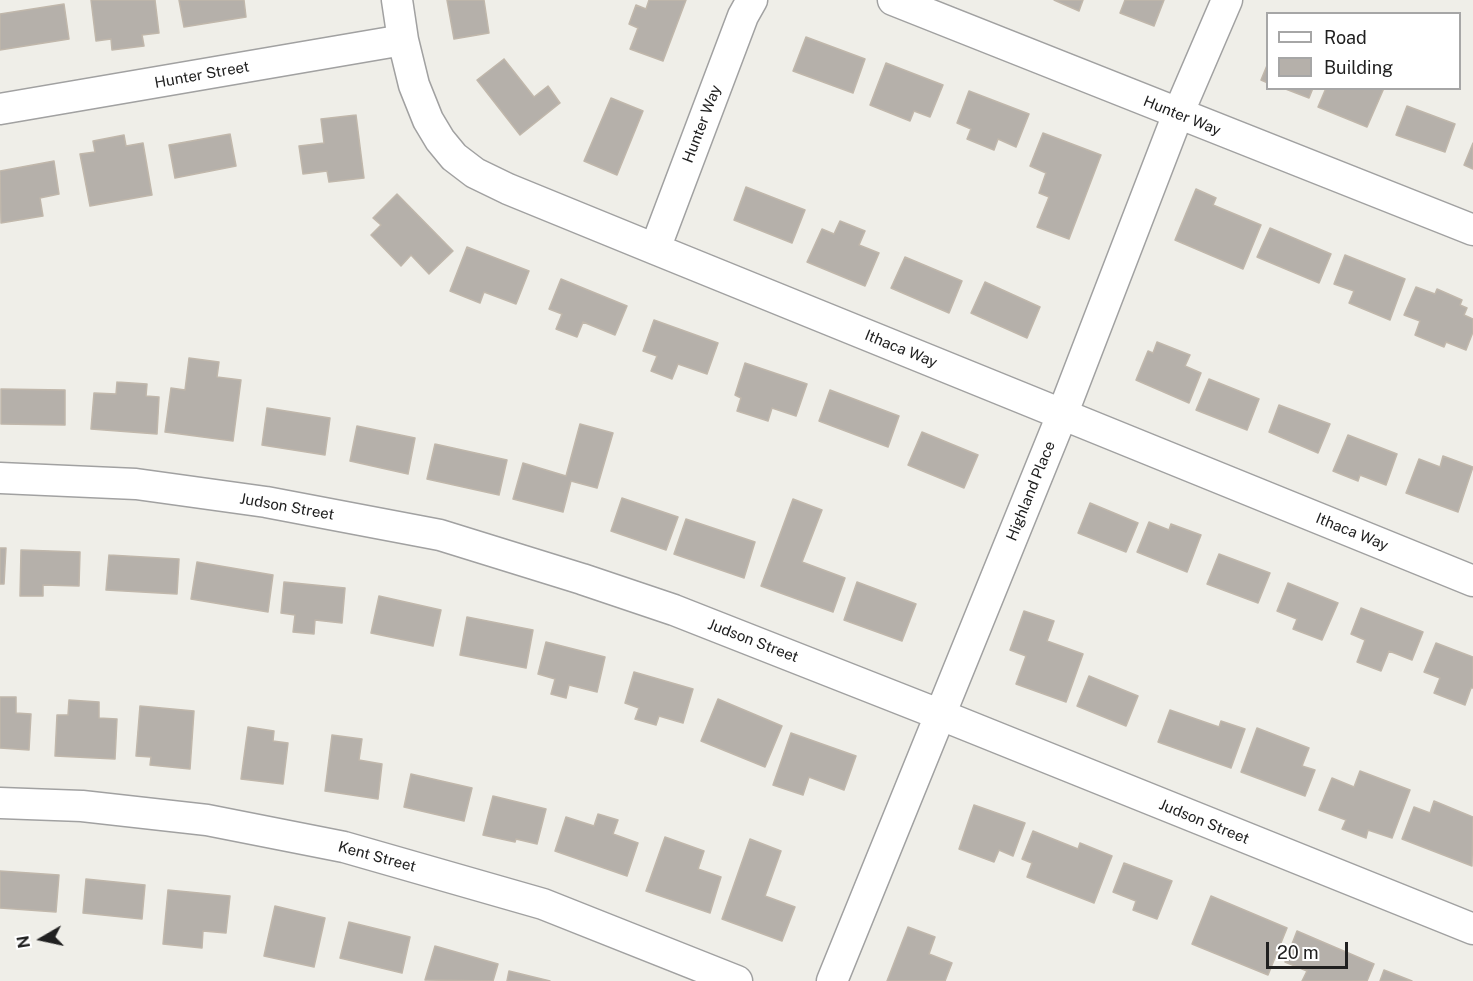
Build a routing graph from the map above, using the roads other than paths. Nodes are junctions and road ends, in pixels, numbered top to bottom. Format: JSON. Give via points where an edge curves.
{"nodes":[{"id":1,"x":397,"y":0,"type":"edge"},
{"id":2,"x":752,"y":0,"type":"edge"},
{"id":3,"x":892,"y":0,"type":"edge"},
{"id":4,"x":1227,"y":0,"type":"edge"},
{"id":5,"x":403,"y":40,"type":"junction"},
{"id":6,"x":0,"y":109,"type":"edge"},
{"id":7,"x":1178,"y":114,"type":"junction"},
{"id":8,"x":1473,"y":230,"type":"edge"},
{"id":9,"x":655,"y":249,"type":"junction"},
{"id":10,"x":1062,"y":415,"type":"junction"},
{"id":11,"x":0,"y":478,"type":"edge"},
{"id":12,"x":1473,"y":581,"type":"edge"},
{"id":13,"x":941,"y":715,"type":"junction"},
{"id":14,"x":0,"y":804,"type":"edge"},
{"id":15,"x":1473,"y":929,"type":"edge"},
{"id":16,"x":737,"y":981,"type":"edge"},
{"id":17,"x":832,"y":981,"type":"edge"}],
"edges":[{"from":1,"to":5,"type":"street","name":"Ithaca Way"},
{"from":2,"to":9,"type":"street","name":"Hunter Way","via":[[742,16]]},
{"from":3,"to":7,"type":"street","name":"Hunter Way"},
{"from":4,"to":7,"type":"street","name":"Highland Place"},
{"from":5,"to":6,"type":"street","name":"Hunter Street"},
{"from":5,"to":9,"type":"street","name":"Ithaca Way","via":[[428,120],[454,157],[475,173],[508,189]]},
{"from":7,"to":8,"type":"street","name":"Hunter Way"},
{"from":7,"to":10,"type":"street","name":"Highland Place"},
{"from":9,"to":10,"type":"street","name":"Ithaca Way"},
{"from":10,"to":12,"type":"street","name":"Ithaca Way"},
{"from":10,"to":13,"type":"street","name":"Highland Place"},
{"from":11,"to":13,"type":"street","name":"Judson Street","via":[[148,486],[266,502],[440,536],[674,610]]},
{"from":13,"to":15,"type":"street","name":"Judson Street"},
{"from":13,"to":17,"type":"street","name":"Highland Place"},
{"from":14,"to":16,"type":"street","name":"Kent Street","via":[[82,807],[207,820],[344,848],[543,904]]}]}
